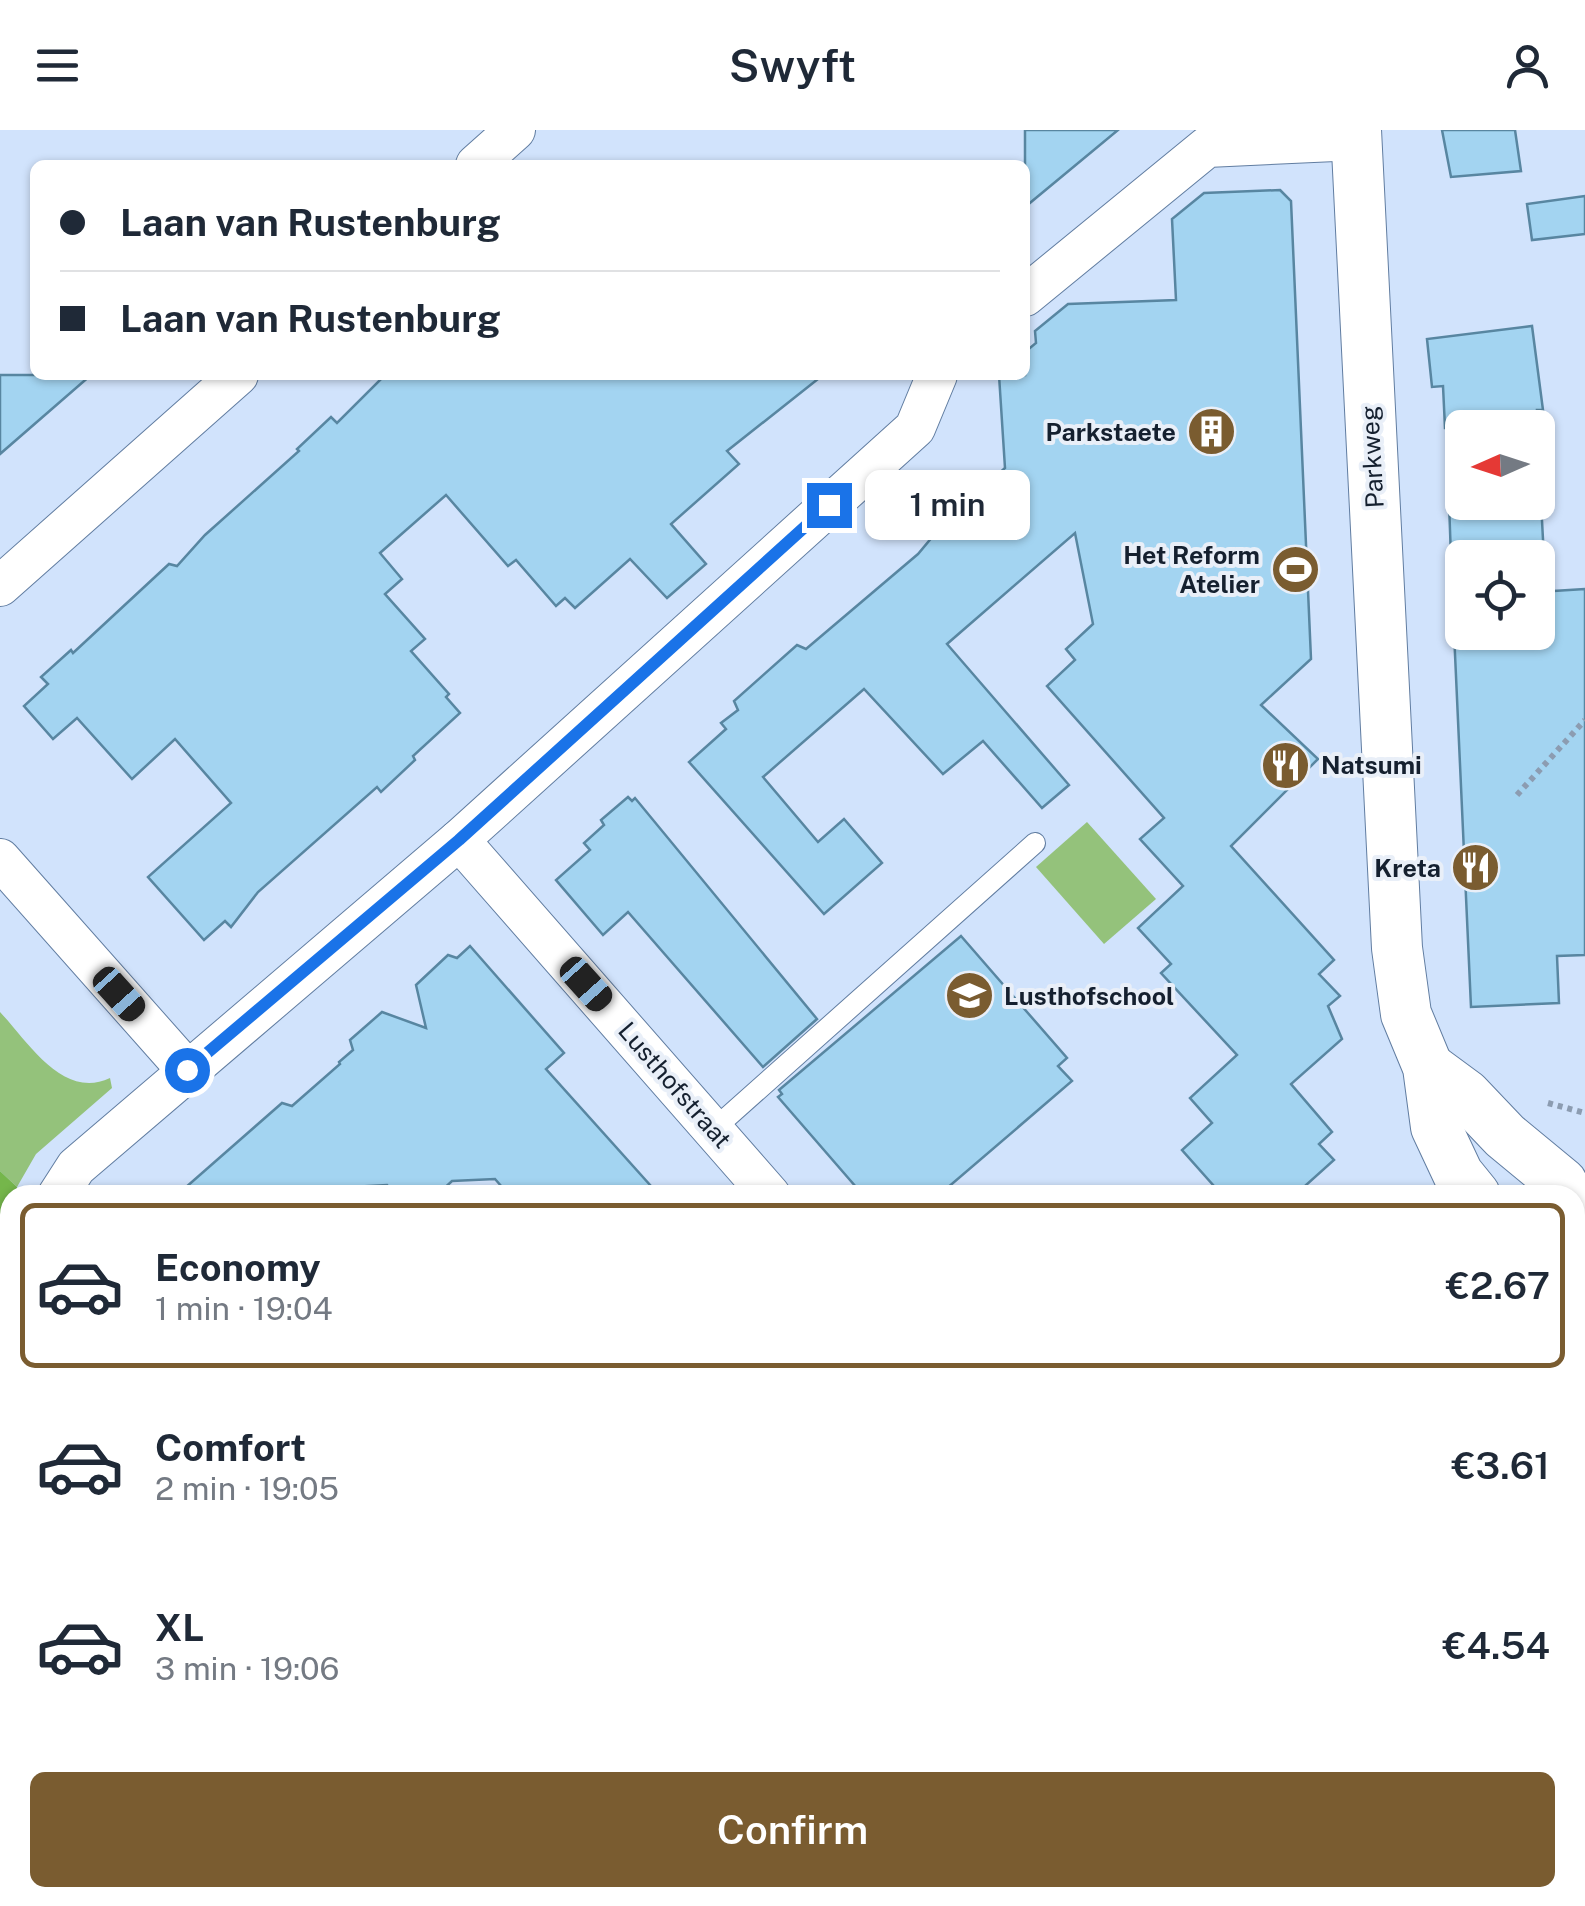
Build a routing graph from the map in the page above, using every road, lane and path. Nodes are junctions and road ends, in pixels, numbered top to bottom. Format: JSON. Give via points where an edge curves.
{"nodes":[{"id":1,"x":515,"y":130,"type":"edge"},
{"id":2,"x":1356,"y":135,"type":"edge"},
{"id":3,"x":482,"y":160,"type":"edge"},
{"id":4,"x":1030,"y":292,"type":"edge"},
{"id":5,"x":232,"y":380,"type":"edge"},
{"id":6,"x":935,"y":380,"type":"edge"},
{"id":7,"x":0,"y":586,"type":"edge"},
{"id":8,"x":1585,"y":720,"type":"edge"},
{"id":9,"x":1518,"y":795,"type":"dead end"},
{"id":10,"x":459,"y":840,"type":"junction"},
{"id":11,"x":1036,"y":843,"type":"dead end"},
{"id":12,"x":0,"y":859,"type":"edge"},
{"id":13,"x":1428,"y":1067,"type":"junction"},
{"id":14,"x":187,"y":1070,"type":"junction"},
{"id":15,"x":1534,"y":1097,"type":"dead end"},
{"id":16,"x":1585,"y":1113,"type":"edge"},
{"id":17,"x":714,"y":1128,"type":"junction"},
{"id":18,"x":62,"y":1185,"type":"edge"},
{"id":19,"x":762,"y":1185,"type":"edge"},
{"id":20,"x":1467,"y":1185,"type":"edge"},
{"id":21,"x":1563,"y":1185,"type":"edge"}],
"edges":[{"from":1,"to":3,"type":"street"},
{"from":2,"to":4,"type":"street","via":[[1208,147]]},
{"from":2,"to":13,"type":"street","name":"Parkweg","via":[[1397,948],[1406,1014]]},
{"from":5,"to":7,"type":"street"},
{"from":6,"to":10,"type":"street","via":[[915,428]]},
{"from":8,"to":9,"type":"path"},
{"from":10,"to":14,"type":"street"},
{"from":10,"to":17,"type":"street","name":"Lusthofstraat"},
{"from":11,"to":17,"type":"lane"},
{"from":12,"to":14,"type":"street"},
{"from":13,"to":20,"type":"street","name":"Parkweg","via":[[1436,1128]]},
{"from":13,"to":21,"type":"street"},
{"from":14,"to":18,"type":"street"},
{"from":15,"to":16,"type":"path"},
{"from":17,"to":19,"type":"street","name":"Lusthofstraat"}]}
